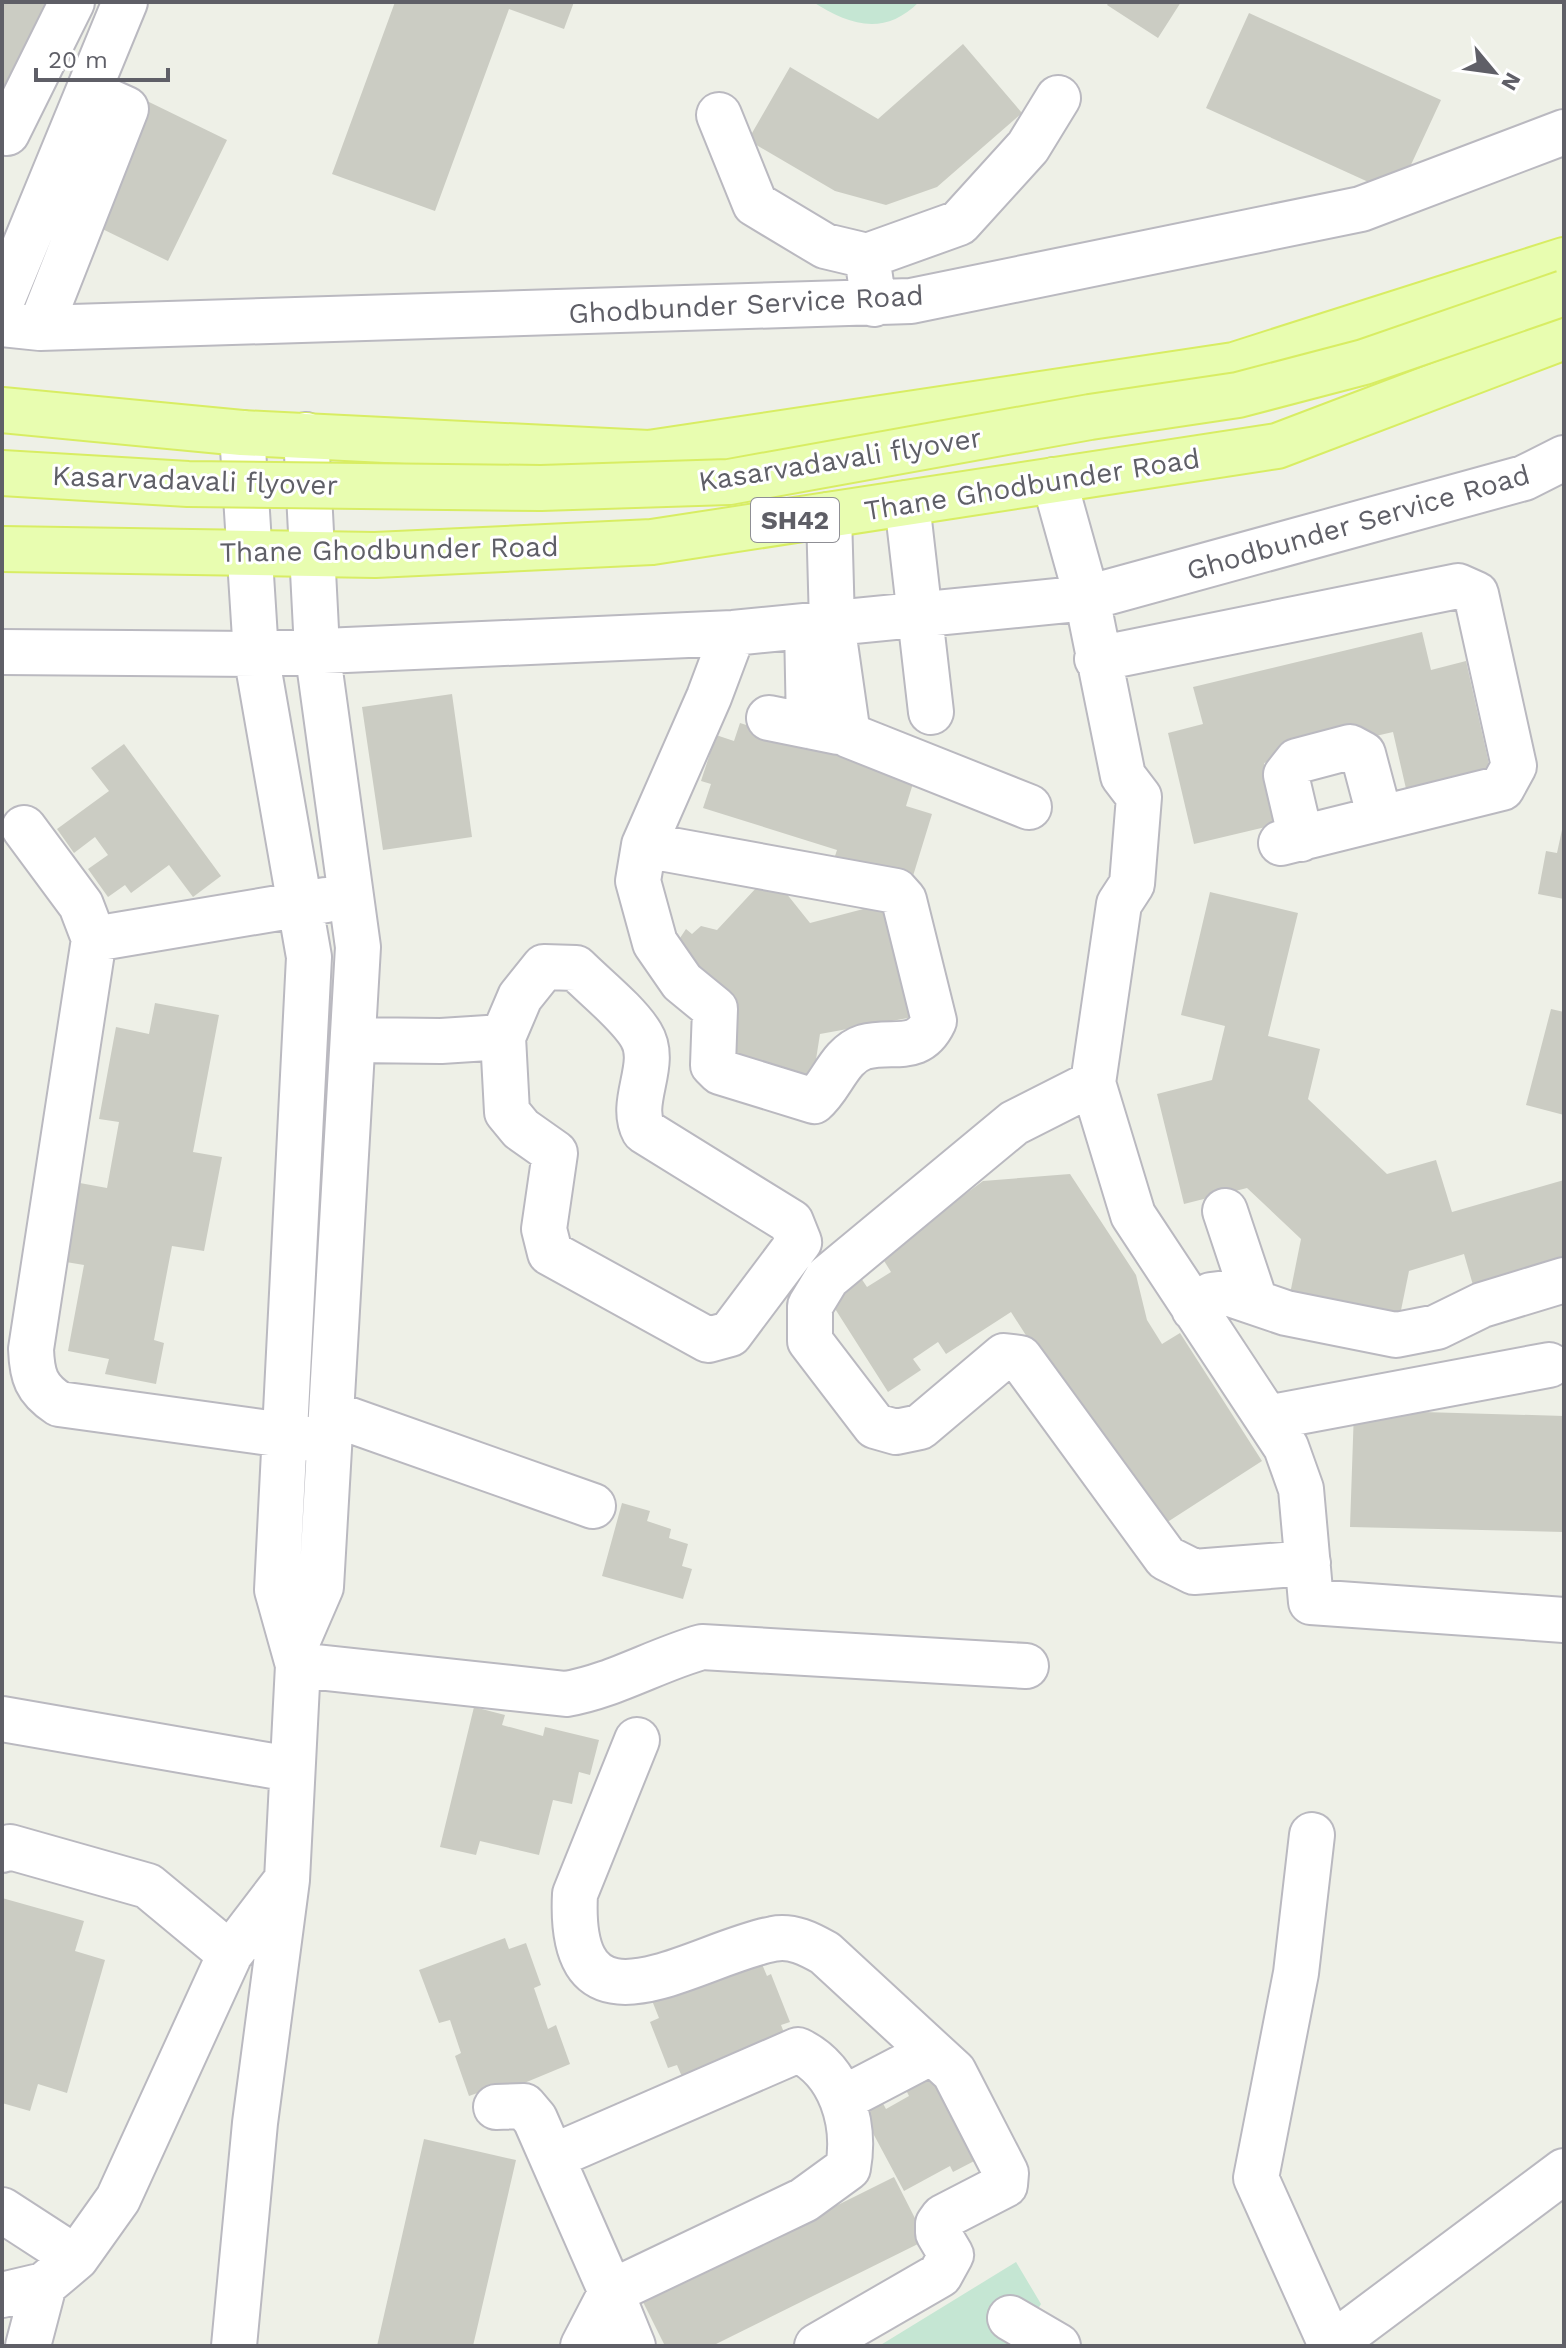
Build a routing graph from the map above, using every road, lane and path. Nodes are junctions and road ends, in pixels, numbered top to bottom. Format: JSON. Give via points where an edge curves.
{"nodes":[{"id":1,"x":72,"y":2,"type":"edge"},
{"id":2,"x":125,"y":2,"type":"edge"},
{"id":3,"x":88,"y":92,"type":"junction"},
{"id":4,"x":1058,"y":98,"type":"dead end"},
{"id":5,"x":719,"y":115,"type":"dead end"},
{"id":6,"x":5,"y":132,"type":"edge"},
{"id":7,"x":1564,"y":132,"type":"edge"},
{"id":8,"x":61,"y":158,"type":"junction"},
{"id":9,"x":867,"y":256,"type":"junction"},
{"id":10,"x":1564,"y":260,"type":"edge"},
{"id":11,"x":1564,"y":293,"type":"edge"},
{"id":12,"x":2,"y":301,"type":"edge"},
{"id":13,"x":874,"y":304,"type":"junction"},
{"id":14,"x":21,"y":326,"type":"edge"},
{"id":15,"x":1564,"y":337,"type":"edge"},
{"id":16,"x":2,"y":410,"type":"edge"},
{"id":17,"x":242,"y":433,"type":"junction"},
{"id":18,"x":306,"y":435,"type":"junction"},
{"id":19,"x":1564,"y":458,"type":"edge"},
{"id":20,"x":2,"y":473,"type":"edge"},
{"id":21,"x":1054,"y":480,"type":"junction"},
{"id":22,"x":907,"y":503,"type":"junction"},
{"id":23,"x":829,"y":515,"type":"junction"},
{"id":24,"x":2,"y":549,"type":"edge"},
{"id":25,"x":248,"y":553,"type":"junction"},
{"id":26,"x":311,"y":555,"type":"junction"},
{"id":27,"x":1087,"y":598,"type":"junction"},
{"id":28,"x":922,"y":614,"type":"junction"},
{"id":29,"x":820,"y":625,"type":"junction"},
{"id":30,"x":733,"y":633,"type":"junction"},
{"id":31,"x":317,"y":649,"type":"junction"},
{"id":32,"x":2,"y":652,"type":"edge"},
{"id":33,"x":256,"y":654,"type":"junction"},
{"id":34,"x":1097,"y":659,"type":"junction"},
{"id":35,"x":931,"y":712,"type":"dead end"},
{"id":36,"x":1029,"y":807,"type":"dead end"},
{"id":37,"x":1380,"y":818,"type":"junction"},
{"id":38,"x":24,"y":828,"type":"dead end"},
{"id":39,"x":644,"y":845,"type":"junction"},
{"id":40,"x":352,"y":895,"type":"junction"},
{"id":41,"x":299,"y":905,"type":"junction"},
{"id":42,"x":94,"y":939,"type":"junction"},
{"id":43,"x":503,"y":1037,"type":"junction"},
{"id":44,"x":353,"y":1040,"type":"junction"},
{"id":45,"x":1093,"y":1083,"type":"junction"},
{"id":46,"x":1225,"y":1211,"type":"dead end"},
{"id":47,"x":1564,"y":1280,"type":"edge"},
{"id":48,"x":1255,"y":1301,"type":"junction"},
{"id":49,"x":1194,"y":1309,"type":"junction"},
{"id":50,"x":1549,"y":1365,"type":"dead end"},
{"id":51,"x":1267,"y":1418,"type":"junction"},
{"id":52,"x":332,"y":1427,"type":"junction"},
{"id":53,"x":287,"y":1437,"type":"junction"},
{"id":54,"x":593,"y":1506,"type":"dead end"},
{"id":55,"x":1308,"y":1563,"type":"junction"},
{"id":56,"x":1564,"y":1620,"type":"edge"},
{"id":57,"x":296,"y":1656,"type":"junction"},
{"id":58,"x":1026,"y":1666,"type":"dead end"},
{"id":59,"x":2,"y":1719,"type":"edge"},
{"id":60,"x":637,"y":1740,"type":"dead end"},
{"id":61,"x":290,"y":1769,"type":"junction"},
{"id":62,"x":1312,"y":1835,"type":"dead end"},
{"id":63,"x":2,"y":1850,"type":"edge"},
{"id":64,"x":287,"y":1880,"type":"junction"},
{"id":65,"x":230,"y":1954,"type":"junction"},
{"id":66,"x":932,"y":2052,"type":"junction"},
{"id":67,"x":842,"y":2099,"type":"junction"},
{"id":68,"x":496,"y":2107,"type":"dead end"},
{"id":69,"x":552,"y":2157,"type":"junction"},
{"id":70,"x":1564,"y":2171,"type":"edge"},
{"id":71,"x":2,"y":2210,"type":"edge"},
{"id":72,"x":60,"y":2272,"type":"junction"},
{"id":73,"x":611,"y":2292,"type":"junction"},
{"id":74,"x":2,"y":2295,"type":"edge"},
{"id":75,"x":1010,"y":2318,"type":"dead end"},
{"id":76,"x":28,"y":2333,"type":"edge"},
{"id":77,"x":234,"y":2346,"type":"edge"},
{"id":78,"x":583,"y":2346,"type":"edge"},
{"id":79,"x":633,"y":2346,"type":"edge"},
{"id":80,"x":817,"y":2346,"type":"edge"},
{"id":81,"x":1056,"y":2346,"type":"edge"},
{"id":82,"x":1331,"y":2346,"type":"edge"}],
"edges":[{"from":1,"to":6,"type":"street"},
{"from":2,"to":3,"type":"street"},
{"from":3,"to":8,"type":"street"},
{"from":3,"to":14,"type":"street","via":[[122,105],[125,117]]},
{"from":4,"to":9,"type":"street","via":[[1028,147],[959,223]]},
{"from":5,"to":9,"type":"street","via":[[755,204],[825,246]]},
{"from":6,"to":8,"type":"street"},
{"from":7,"to":13,"type":"street","name":"Ghodbunder Service Road","via":[[1361,209],[911,301]]},
{"from":8,"to":12,"type":"street"},
{"from":9,"to":13,"type":"street"},
{"from":10,"to":18,"type":"main road","via":[[1234,365],[649,453]]},
{"from":11,"to":20,"type":"main road","name":"Kasarvadavali flyover","bridge":true,"via":[[1364,362],[1238,395],[729,482],[541,488],[234,485]]},
{"from":13,"to":14,"type":"street","name":"Ghodbunder Service Road"},
{"from":15,"to":21,"type":"main road","name":"Thane Ghodbunder Road","number":"SH42","via":[[1277,446]]},
{"from":16,"to":17,"type":"main road"},
{"from":17,"to":18,"type":"main road"},
{"from":17,"to":25,"type":"street"},
{"from":18,"to":26,"type":"street"},
{"from":19,"to":27,"type":"street","name":"Ghodbunder Service Road","via":[[1524,478]]},
{"from":21,"to":22,"type":"main road","name":"Thane Ghodbunder Road","number":"SH42"},
{"from":21,"to":27,"type":"street"},
{"from":22,"to":23,"type":"main road","name":"Thane Ghodbunder Road","number":"SH42"},
{"from":22,"to":28,"type":"street"},
{"from":23,"to":26,"type":"main road","name":"Thane Ghodbunder Road","number":"SH42","via":[[652,542]]},
{"from":23,"to":29,"type":"street"},
{"from":24,"to":25,"type":"main road","name":"Thane Ghodbunder Road","number":"SH42"},
{"from":25,"to":26,"type":"main road","name":"Thane Ghodbunder Road","number":"SH42"},
{"from":25,"to":33,"type":"street"},
{"from":26,"to":31,"type":"street"},
{"from":27,"to":28,"type":"street","name":"Ghodbunder Service Road"},
{"from":27,"to":34,"type":"street"},
{"from":28,"to":29,"type":"street","name":"Ghodbunder Service Road"},
{"from":28,"to":35,"type":"street"},
{"from":29,"to":30,"type":"street","name":"Ghodbunder Service Road"},
{"from":29,"to":36,"type":"street","via":[[808,726]]},
{"from":30,"to":31,"type":"street","name":"Ghodbunder Service Road"},
{"from":30,"to":39,"type":"street"},
{"from":31,"to":33,"type":"street","name":"Ghodbunder Service Road"},
{"from":31,"to":40,"type":"street"},
{"from":32,"to":33,"type":"street","name":"Ghodbunder Service Road"},
{"from":33,"to":41,"type":"street"},
{"from":34,"to":37,"type":"street","via":[[1458,586],[1469,589],[1479,598],[1514,766],[1509,779],[1502,788]]},
{"from":34,"to":45,"type":"street","via":[[1123,776],[1139,797],[1132,884],[1119,904]]},
{"from":37,"to":37,"type":"street","via":[[1291,841],[1286,775],[1297,761],[1350,747],[1363,754]]},
{"from":38,"to":42,"type":"street","via":[[81,905]]},
{"from":39,"to":39,"type":"street","via":[[638,881],[655,943],[682,982],[715,1009],[711,1058],[720,1072],[814,1101],[855,1052],[927,1036],[934,1021],[904,900],[896,891]]},
{"from":40,"to":41,"type":"street"},
{"from":40,"to":44,"type":"street","via":[[358,947]]},
{"from":41,"to":42,"type":"street"},
{"from":41,"to":53,"type":"street","via":[[309,957]]},
{"from":42,"to":53,"type":"street","via":[[31,1349],[32,1373],[42,1393],[59,1404]]},
{"from":43,"to":43,"type":"street","via":[[520,997],[544,967],[576,968],[642,1036],[647,1058],[637,1120],[644,1131],[791,1222],[799,1242],[730,1334],[708,1340],[550,1253],[544,1229],[555,1153],[507,1112]]},
{"from":43,"to":44,"type":"street"},
{"from":44,"to":52,"type":"street"},
{"from":45,"to":49,"type":"street","via":[[1133,1215]]},
{"from":45,"to":55,"type":"street","via":[[1014,1123],[827,1278],[810,1306],[810,1341],[875,1426],[896,1432],[920,1427],[1004,1356],[1020,1358],[1166,1558],[1194,1572]]},
{"from":46,"to":48,"type":"street"},
{"from":47,"to":48,"type":"street","via":[[1482,1305],[1437,1327],[1396,1335],[1286,1313]]},
{"from":48,"to":49,"type":"street","via":[[1227,1293],[1211,1295]]},
{"from":49,"to":51,"type":"street"},
{"from":50,"to":51,"type":"street"},
{"from":51,"to":55,"type":"street","via":[[1286,1447],[1301,1489]]},
{"from":52,"to":53,"type":"street"},
{"from":52,"to":54,"type":"street"},
{"from":52,"to":57,"type":"street","via":[[321,1587]]},
{"from":53,"to":57,"type":"street","via":[[277,1590]]},
{"from":55,"to":56,"type":"street","via":[[1311,1602]]},
{"from":57,"to":58,"type":"street","via":[[566,1694],[591,1690],[702,1647]]},
{"from":57,"to":61,"type":"street"},
{"from":59,"to":61,"type":"street"},
{"from":60,"to":66,"type":"street","via":[[575,1894],[582,1959],[598,1978],[624,1985],[775,1938],[802,1940],[825,1953]]},
{"from":61,"to":64,"type":"street"},
{"from":62,"to":82,"type":"street","via":[[1296,1973],[1256,2178]]},
{"from":63,"to":65,"type":"street","via":[[10,1847],[148,1886]]},
{"from":64,"to":65,"type":"street"},
{"from":64,"to":77,"type":"street","via":[[255,2123]]},
{"from":65,"to":72,"type":"street","via":[[118,2199]]},
{"from":66,"to":67,"type":"street"},
{"from":66,"to":80,"type":"street","via":[[969,2095],[1006,2173],[1005,2185],[943,2217],[938,2233],[951,2255],[940,2275]]},
{"from":67,"to":69,"type":"street","via":[[827,2069],[798,2050]]},
{"from":67,"to":73,"type":"street","via":[[852,2144],[848,2168],[829,2184]]},
{"from":68,"to":69,"type":"street","via":[[524,2106]]},
{"from":69,"to":73,"type":"street"},
{"from":70,"to":82,"type":"street"},
{"from":71,"to":72,"type":"street"},
{"from":72,"to":74,"type":"street"},
{"from":72,"to":76,"type":"street"},
{"from":73,"to":78,"type":"street"},
{"from":73,"to":79,"type":"street"},
{"from":75,"to":81,"type":"street"}]}
